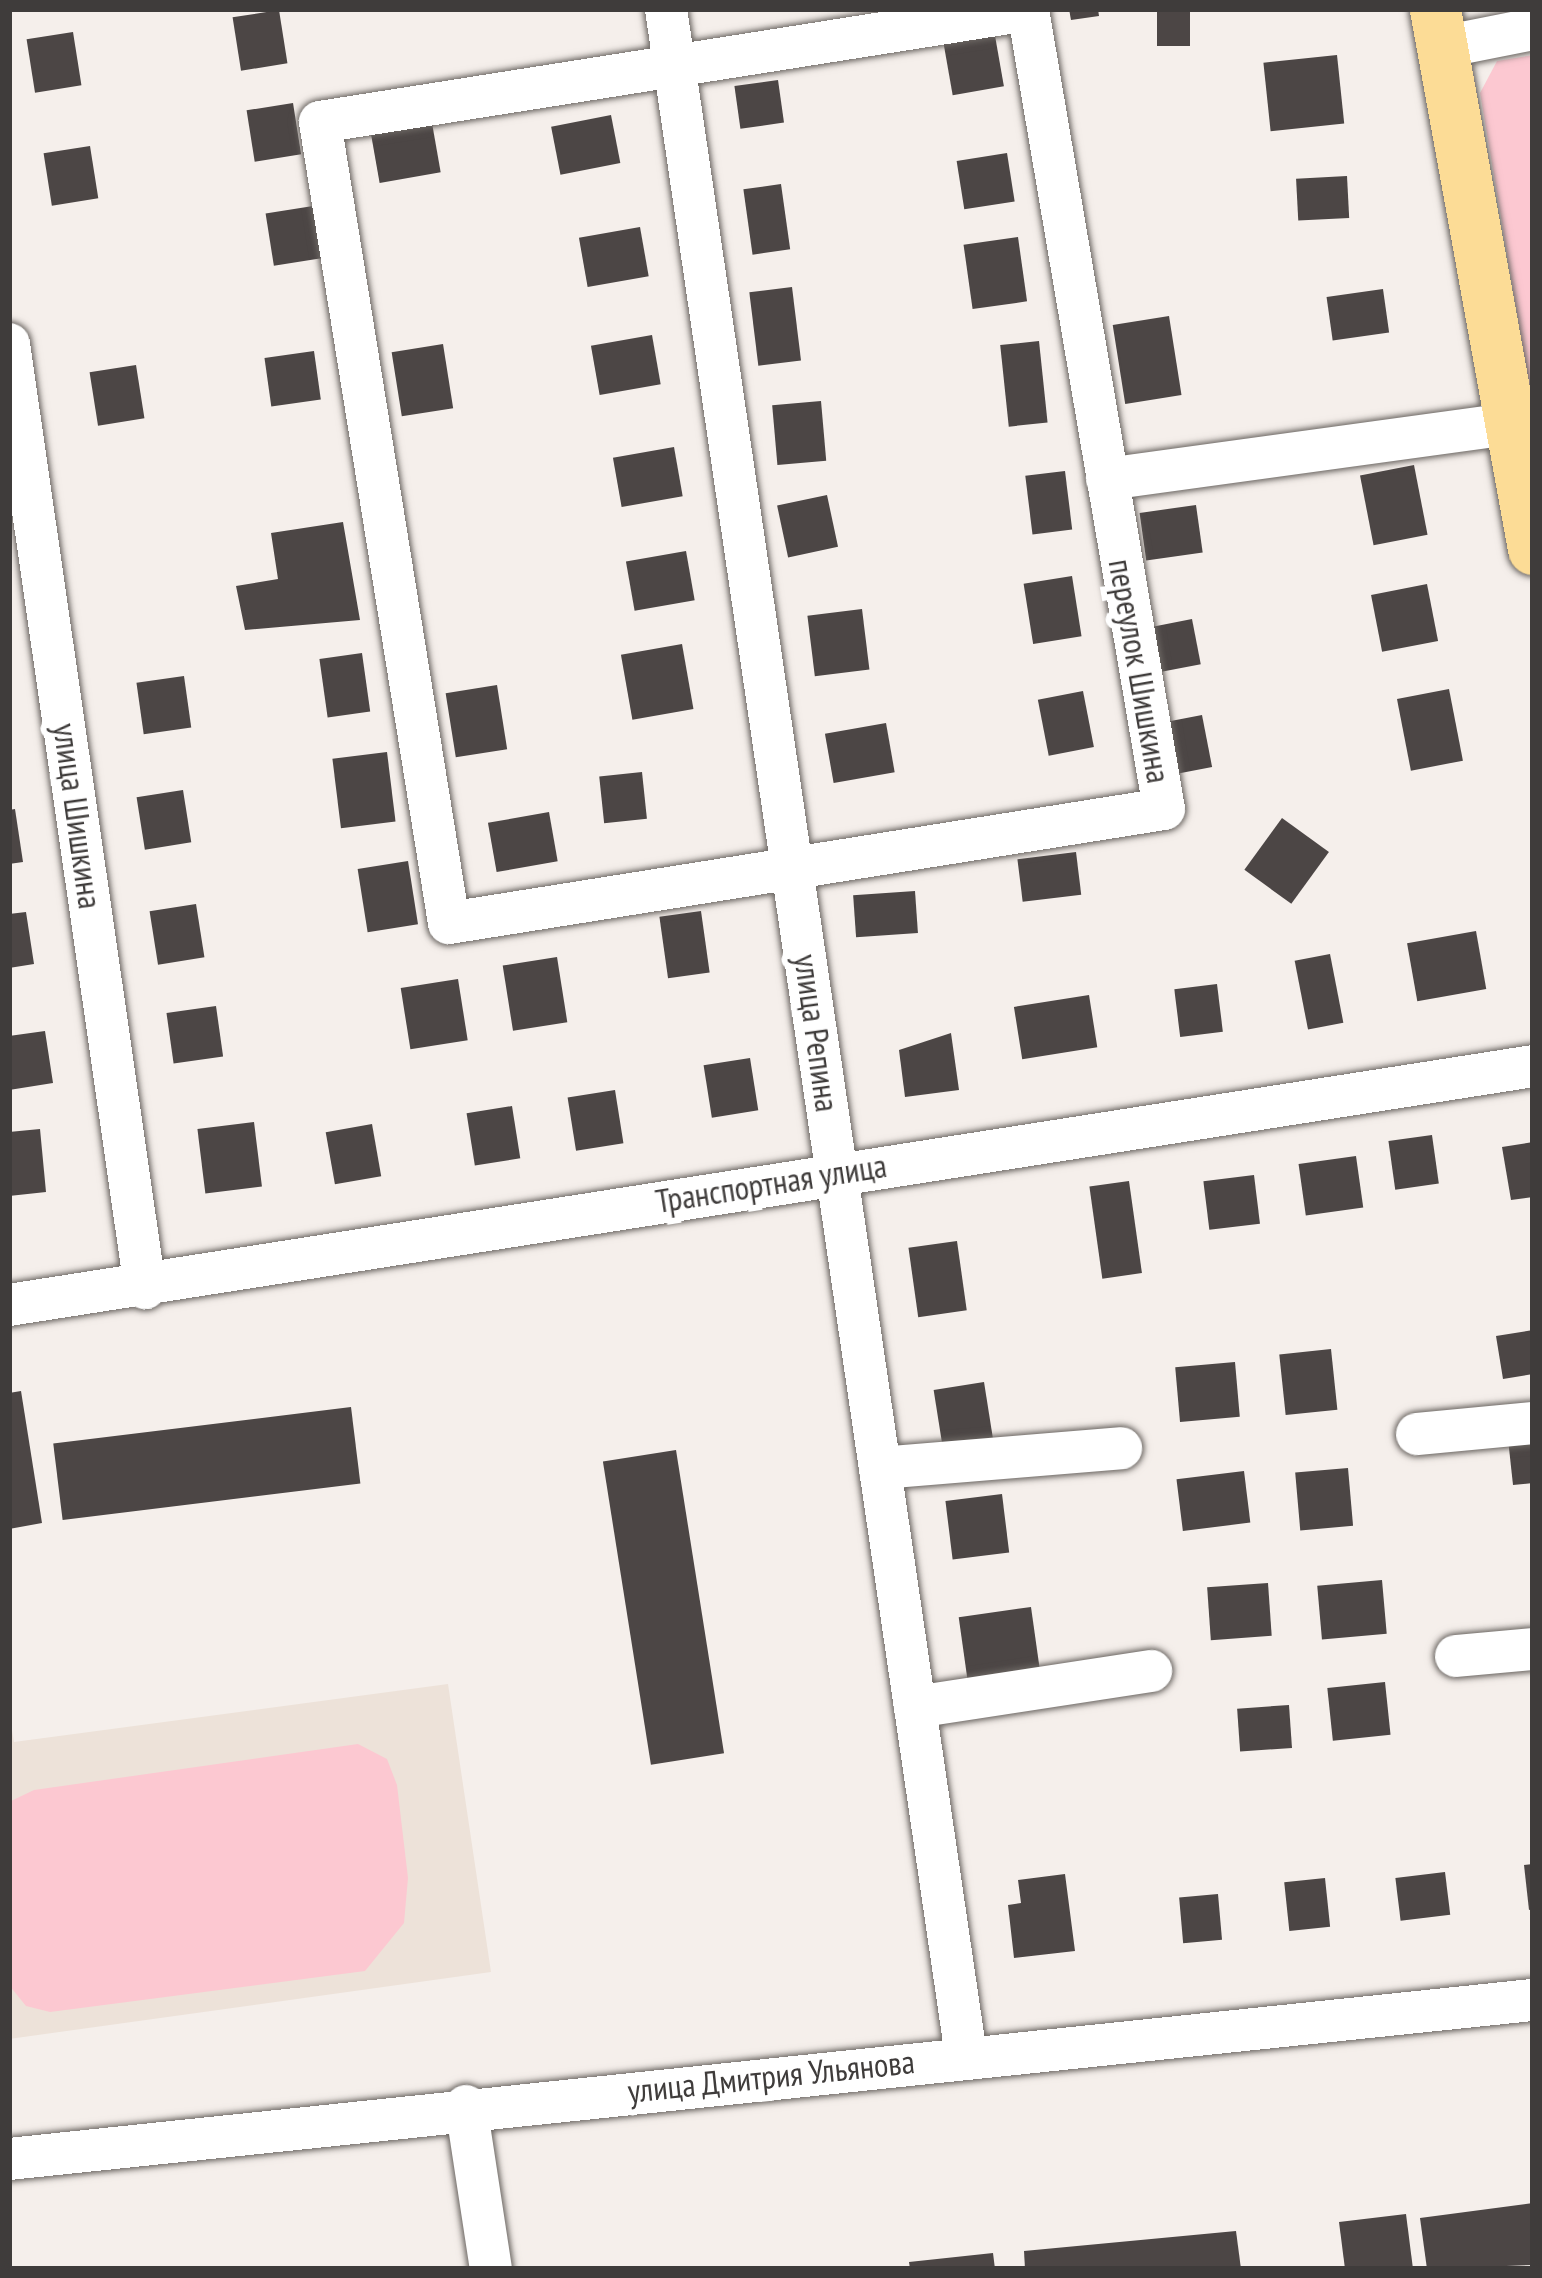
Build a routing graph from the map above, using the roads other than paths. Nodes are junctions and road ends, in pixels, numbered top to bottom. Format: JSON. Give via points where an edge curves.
{"nodes":[{"id":1,"x":666,"y":9,"type":"edge"},
{"id":2,"x":1438,"y":28,"type":"edge"},
{"id":3,"x":1533,"y":29,"type":"edge"},
{"id":4,"x":675,"y":66,"type":"junction"},
{"id":5,"x":9,"y":344,"type":"edge"},
{"id":6,"x":1510,"y":424,"type":"junction"},
{"id":7,"x":1107,"y":479,"type":"junction"},
{"id":8,"x":19,"y":483,"type":"edge"},
{"id":9,"x":1533,"y":549,"type":"edge"},
{"id":10,"x":793,"y":868,"type":"junction"},
{"id":11,"x":1533,"y":1066,"type":"edge"},
{"id":12,"x":837,"y":1172,"type":"junction"},
{"id":13,"x":146,"y":1288,"type":"junction"},
{"id":14,"x":9,"y":1304,"type":"edge"},
{"id":15,"x":1533,"y":1423,"type":"edge"},
{"id":16,"x":1417,"y":1434,"type":"dead end"},
{"id":17,"x":1121,"y":1448,"type":"dead end"},
{"id":18,"x":880,"y":1468,"type":"junction"},
{"id":19,"x":1533,"y":1649,"type":"edge"},
{"id":20,"x":1456,"y":1656,"type":"dead end"},
{"id":21,"x":1151,"y":1671,"type":"dead end"},
{"id":22,"x":915,"y":1707,"type":"junction"},
{"id":23,"x":1533,"y":2000,"type":"edge"},
{"id":24,"x":967,"y":2056,"type":"junction"},
{"id":25,"x":466,"y":2106,"type":"junction"},
{"id":26,"x":9,"y":2159,"type":"edge"},
{"id":27,"x":491,"y":2269,"type":"edge"}],
"edges":[{"from":1,"to":4,"type":"street","name":"улица Репина"},
{"from":2,"to":3,"type":"street"},
{"from":2,"to":6,"type":"main road"},
{"from":4,"to":7,"type":"street","name":"переулок Шишкина","via":[[1028,10]]},
{"from":4,"to":10,"type":"street","name":"улица Репина"},
{"from":4,"to":10,"type":"street","name":"переулок Шишкина","via":[[320,122],[449,923]]},
{"from":5,"to":8,"type":"street","name":"улица Шишкина"},
{"from":6,"to":7,"type":"street"},
{"from":6,"to":9,"type":"main road"},
{"from":7,"to":10,"type":"street","name":"переулок Шишкина","via":[[1163,808]]},
{"from":8,"to":13,"type":"street","name":"улица Шишкина"},
{"from":10,"to":12,"type":"street","name":"улица Репина"},
{"from":11,"to":12,"type":"street","name":"Транспортная улица"},
{"from":12,"to":13,"type":"street","name":"Транспортная улица"},
{"from":12,"to":18,"type":"street","name":"улица Репина"},
{"from":13,"to":14,"type":"street","name":"Транспортная улица"},
{"from":15,"to":16,"type":"street"},
{"from":17,"to":18,"type":"street"},
{"from":18,"to":22,"type":"street","name":"улица Репина"},
{"from":19,"to":20,"type":"street"},
{"from":21,"to":22,"type":"street"},
{"from":22,"to":24,"type":"street","name":"улица Репина"},
{"from":23,"to":24,"type":"street","name":"улица Дмитрия Ульянова"},
{"from":24,"to":25,"type":"street","name":"улица Дмитрия Ульянова"},
{"from":25,"to":26,"type":"street","name":"улица Дмитрия Ульянова"},
{"from":25,"to":27,"type":"street"}]}
